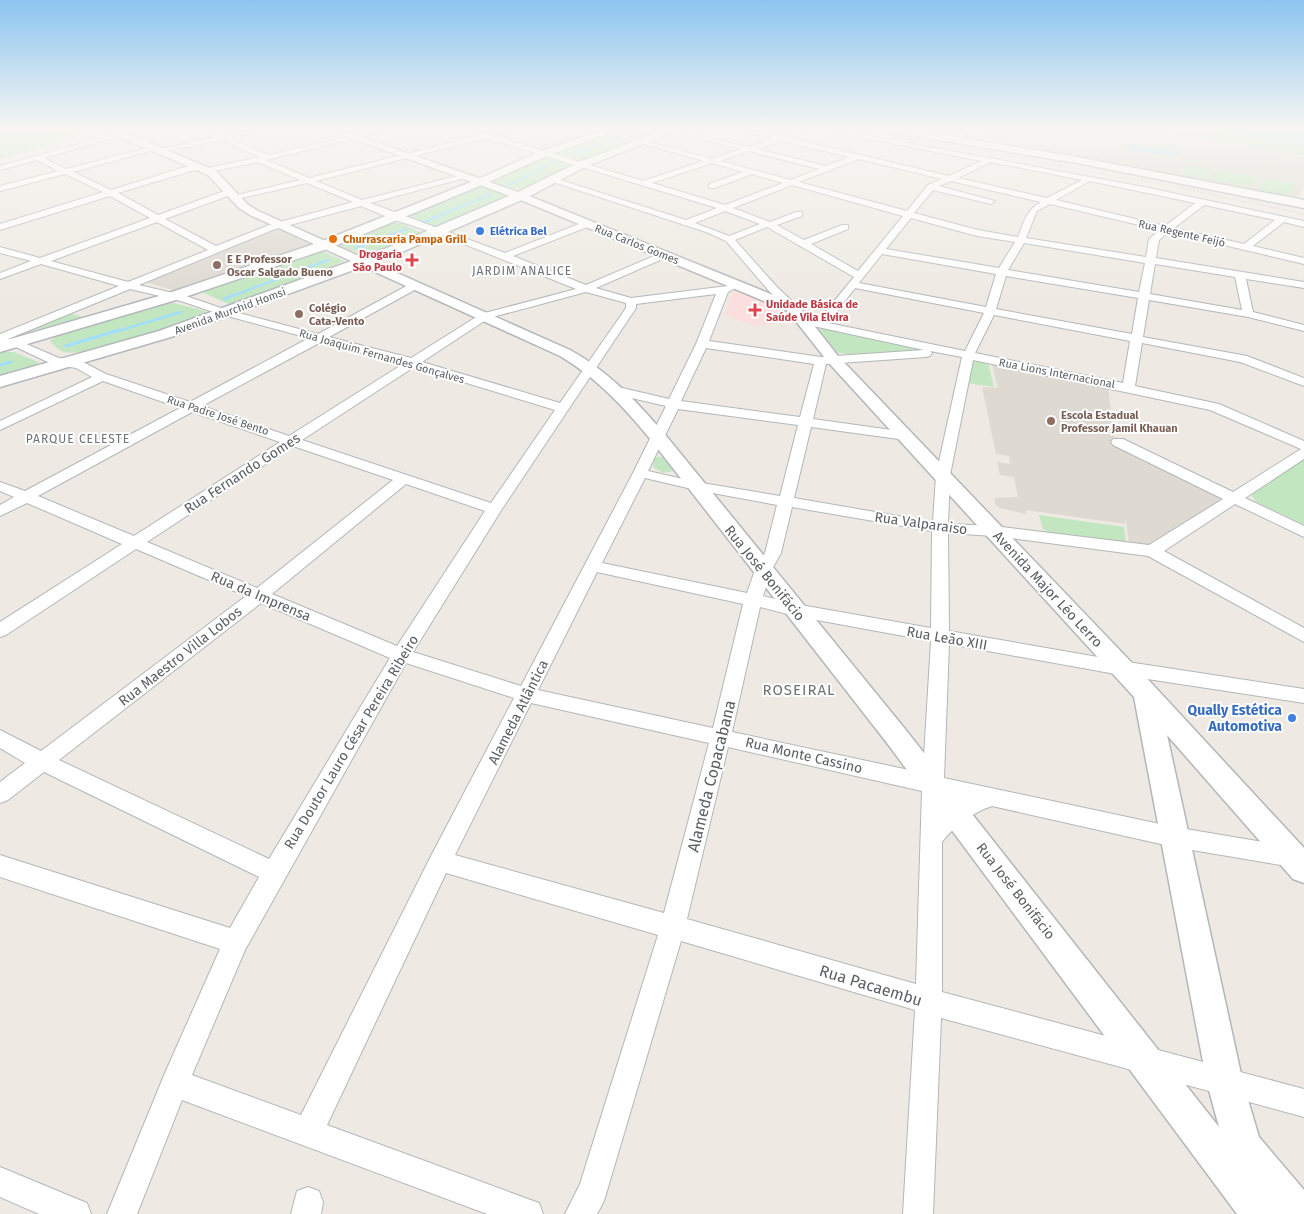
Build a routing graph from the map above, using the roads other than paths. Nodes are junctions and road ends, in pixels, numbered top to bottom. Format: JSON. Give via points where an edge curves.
{"nodes":[{"id":1,"x":12,"y":186,"type":"edge"},
{"id":2,"x":96,"y":186,"type":"edge"},
{"id":3,"x":143,"y":186,"type":"edge"},
{"id":4,"x":224,"y":186,"type":"edge"},
{"id":5,"x":281,"y":186,"type":"edge"},
{"id":6,"x":323,"y":186,"type":"edge"},
{"id":7,"x":429,"y":186,"type":"edge"},
{"id":8,"x":471,"y":186,"type":"edge"},
{"id":9,"x":490,"y":186,"type":"edge"},
{"id":10,"x":541,"y":186,"type":"edge"},
{"id":11,"x":571,"y":186,"type":"edge"},
{"id":12,"x":637,"y":186,"type":"edge"},
{"id":13,"x":653,"y":186,"type":"edge"},
{"id":14,"x":784,"y":186,"type":"edge"},
{"id":15,"x":808,"y":186,"type":"edge"},
{"id":16,"x":981,"y":186,"type":"edge"},
{"id":17,"x":1077,"y":186,"type":"edge"},
{"id":18,"x":1123,"y":186,"type":"edge"},
{"id":19,"x":1212,"y":186,"type":"edge"},
{"id":20,"x":932,"y":187,"type":"joint"},
{"id":21,"x":0,"y":189,"type":"edge"},
{"id":22,"x":113,"y":194,"type":"junction"},
{"id":23,"x":233,"y":195,"type":"junction"},
{"id":24,"x":520,"y":196,"type":"junction"},
{"id":25,"x":605,"y":196,"type":"junction"},
{"id":26,"x":990,"y":201,"type":"dead end"},
{"id":27,"x":1203,"y":201,"type":"junction"},
{"id":28,"x":1048,"y":202,"type":"junction"},
{"id":29,"x":1303,"y":203,"type":"edge"},
{"id":30,"x":365,"y":204,"type":"junction"},
{"id":31,"x":725,"y":208,"type":"junction"},
{"id":32,"x":910,"y":213,"type":"junction"},
{"id":33,"x":799,"y":214,"type":"dead end"},
{"id":34,"x":394,"y":217,"type":"junction"},
{"id":35,"x":158,"y":219,"type":"junction"},
{"id":36,"x":1282,"y":219,"type":"junction"},
{"id":37,"x":686,"y":223,"type":"junction"},
{"id":38,"x":587,"y":224,"type":"junction"},
{"id":39,"x":1304,"y":224,"type":"edge"},
{"id":40,"x":280,"y":225,"type":"junction"},
{"id":41,"x":769,"y":225,"type":"junction"},
{"id":42,"x":0,"y":227,"type":"edge"},
{"id":43,"x":845,"y":227,"type":"dead end"},
{"id":44,"x":1166,"y":229,"type":"junction"},
{"id":45,"x":438,"y":232,"type":"junction"},
{"id":46,"x":729,"y":239,"type":"junction"},
{"id":47,"x":1021,"y":240,"type":"junction"},
{"id":48,"x":803,"y":244,"type":"junction"},
{"id":49,"x":325,"y":245,"type":"junction"},
{"id":50,"x":1245,"y":248,"type":"junction"},
{"id":51,"x":214,"y":249,"type":"junction"},
{"id":52,"x":0,"y":250,"type":"edge"},
{"id":53,"x":880,"y":251,"type":"junction"},
{"id":54,"x":664,"y":255,"type":"junction"},
{"id":55,"x":506,"y":256,"type":"junction"},
{"id":56,"x":1150,"y":260,"type":"junction"},
{"id":57,"x":41,"y":261,"type":"junction"},
{"id":58,"x":1304,"y":261,"type":"edge"},
{"id":59,"x":362,"y":262,"type":"junction"},
{"id":60,"x":1002,"y":272,"type":"junction"},
{"id":61,"x":1240,"y":275,"type":"junction"},
{"id":62,"x":0,"y":276,"type":"edge"},
{"id":63,"x":857,"y":280,"type":"junction"},
{"id":64,"x":129,"y":284,"type":"junction"},
{"id":65,"x":416,"y":285,"type":"junction"},
{"id":66,"x":1304,"y":285,"type":"edge"},
{"id":67,"x":731,"y":288,"type":"junction"},
{"id":68,"x":586,"y":289,"type":"junction"},
{"id":69,"x":773,"y":289,"type":"junction"},
{"id":70,"x":761,"y":295,"type":"junction"},
{"id":71,"x":1144,"y":296,"type":"junction"},
{"id":72,"x":171,"y":297,"type":"junction"},
{"id":73,"x":631,"y":300,"type":"junction"},
{"id":74,"x":990,"y":311,"type":"junction"},
{"id":75,"x":228,"y":312,"type":"junction"},
{"id":76,"x":1248,"y":314,"type":"junction"},
{"id":77,"x":485,"y":316,"type":"junction"},
{"id":78,"x":806,"y":318,"type":"junction"},
{"id":79,"x":1304,"y":328,"type":"edge"},
{"id":80,"x":318,"y":338,"type":"junction"},
{"id":81,"x":1136,"y":339,"type":"junction"},
{"id":82,"x":3,"y":342,"type":"edge"},
{"id":83,"x":702,"y":344,"type":"junction"},
{"id":84,"x":947,"y":351,"type":"junction"},
{"id":85,"x":968,"y":356,"type":"junction"},
{"id":86,"x":827,"y":360,"type":"junction"},
{"id":87,"x":66,"y":363,"type":"junction"},
{"id":88,"x":414,"y":363,"type":"junction"},
{"id":89,"x":592,"y":368,"type":"junction"},
{"id":90,"x":102,"y":377,"type":"junction"},
{"id":91,"x":0,"y":382,"type":"edge"},
{"id":92,"x":1304,"y":382,"type":"edge"},
{"id":93,"x":1128,"y":388,"type":"junction"},
{"id":94,"x":618,"y":391,"type":"junction"},
{"id":95,"x":673,"y":404,"type":"junction"},
{"id":96,"x":193,"y":407,"type":"junction"},
{"id":97,"x":562,"y":408,"type":"junction"},
{"id":98,"x":806,"y":423,"type":"junction"},
{"id":99,"x":0,"y":426,"type":"edge"},
{"id":100,"x":657,"y":436,"type":"junction"},
{"id":101,"x":906,"y":436,"type":"junction"},
{"id":102,"x":292,"y":440,"type":"junction"},
{"id":103,"x":1118,"y":442,"type":"dead end"},
{"id":104,"x":1304,"y":446,"type":"edge"},
{"id":105,"x":1304,"y":453,"type":"edge"},
{"id":106,"x":640,"y":473,"type":"junction"},
{"id":107,"x":943,"y":475,"type":"junction"},
{"id":108,"x":404,"y":478,"type":"junction"},
{"id":109,"x":0,"y":486,"type":"edge"},
{"id":110,"x":696,"y":486,"type":"junction"},
{"id":111,"x":26,"y":497,"type":"junction"},
{"id":112,"x":1233,"y":499,"type":"junction"},
{"id":113,"x":785,"y":500,"type":"junction"},
{"id":114,"x":494,"y":509,"type":"junction"},
{"id":115,"x":0,"y":511,"type":"edge"},
{"id":116,"x":940,"y":528,"type":"junction"},
{"id":117,"x":994,"y":532,"type":"junction"},
{"id":118,"x":1304,"y":532,"type":"edge"},
{"id":119,"x":136,"y":543,"type":"junction"},
{"id":120,"x":1152,"y":551,"type":"junction"},
{"id":121,"x":592,"y":566,"type":"junction"},
{"id":122,"x":763,"y":570,"type":"junction"},
{"id":123,"x":259,"y":595,"type":"junction"},
{"id":124,"x":753,"y":600,"type":"junction"},
{"id":125,"x":795,"y":610,"type":"junction"},
{"id":126,"x":0,"y":631,"type":"edge"},
{"id":127,"x":1304,"y":636,"type":"edge"},
{"id":128,"x":940,"y":637,"type":"junction"},
{"id":129,"x":401,"y":655,"type":"junction"},
{"id":130,"x":1121,"y":668,"type":"junction"},
{"id":131,"x":1146,"y":694,"type":"junction"},
{"id":132,"x":527,"y":695,"type":"junction"},
{"id":133,"x":1304,"y":696,"type":"edge"},
{"id":134,"x":721,"y":736,"type":"junction"},
{"id":135,"x":0,"y":738,"type":"edge"},
{"id":136,"x":42,"y":762,"type":"junction"},
{"id":137,"x":932,"y":784,"type":"junction"},
{"id":138,"x":0,"y":794,"type":"edge"},
{"id":139,"x":993,"y":796,"type":"junction"},
{"id":140,"x":955,"y":813,"type":"junction"},
{"id":141,"x":1174,"y":837,"type":"junction"},
{"id":142,"x":932,"y":840,"type":"junction"},
{"id":143,"x":440,"y":860,"type":"junction"},
{"id":144,"x":1301,"y":862,"type":"edge"},
{"id":145,"x":0,"y":866,"type":"edge"},
{"id":146,"x":274,"y":873,"type":"junction"},
{"id":147,"x":673,"y":925,"type":"junction"},
{"id":148,"x":236,"y":942,"type":"junction"},
{"id":149,"x":929,"y":1002,"type":"junction"},
{"id":150,"x":1148,"y":1063,"type":"junction"},
{"id":151,"x":175,"y":1083,"type":"junction"},
{"id":152,"x":1225,"y":1083,"type":"junction"},
{"id":153,"x":1304,"y":1103,"type":"edge"},
{"id":154,"x":308,"y":1132,"type":"junction"},
{"id":155,"x":0,"y":1182,"type":"edge"},
{"id":156,"x":590,"y":1206,"type":"edge"},
{"id":157,"x":1250,"y":1206,"type":"edge"},
{"id":158,"x":76,"y":1214,"type":"edge"},
{"id":159,"x":122,"y":1214,"type":"edge"},
{"id":160,"x":528,"y":1214,"type":"edge"},
{"id":161,"x":918,"y":1214,"type":"edge"},
{"id":162,"x":1298,"y":1214,"type":"edge"}],
"edges":[{"from":1,"to":21,"type":"street"},
{"from":2,"to":22,"type":"street"},
{"from":3,"to":22,"type":"street"},
{"from":4,"to":23,"type":"street","name":"Rua José Bonifácio"},
{"from":5,"to":23,"type":"street"},
{"from":6,"to":30,"type":"street"},
{"from":7,"to":30,"type":"street"},
{"from":8,"to":34,"type":"main road"},
{"from":9,"to":24,"type":"street","name":"Rua Carlos Gomes"},
{"from":10,"to":24,"type":"main road","name":"Avenida Murchid Homsi"},
{"from":11,"to":25,"type":"street"},
{"from":12,"to":25,"type":"street"},
{"from":13,"to":31,"type":"street"},
{"from":14,"to":31,"type":"street"},
{"from":15,"to":32,"type":"street"},
{"from":16,"to":28,"type":"street","name":"Rua Regente Feijó"},
{"from":17,"to":28,"type":"street"},
{"from":18,"to":27,"type":"street"},
{"from":19,"to":29,"type":"main road"},
{"from":20,"to":26,"type":"street"},
{"from":20,"to":32,"type":"street"},
{"from":22,"to":35,"type":"street"},
{"from":22,"to":42,"type":"street"},
{"from":23,"to":35,"type":"street"},
{"from":23,"to":40,"type":"street","name":"Rua José Bonifácio","via":[[247,209]]},
{"from":24,"to":38,"type":"street","name":"Rua Carlos Gomes"},
{"from":24,"to":45,"type":"main road","name":"Avenida Murchid Homsi"},
{"from":25,"to":37,"type":"street"},
{"from":27,"to":36,"type":"street"},
{"from":27,"to":44,"type":"street"},
{"from":28,"to":44,"type":"street","name":"Rua Regente Feijó"},
{"from":28,"to":47,"type":"street","via":[[1032,212]]},
{"from":30,"to":34,"type":"street"},
{"from":30,"to":40,"type":"street"},
{"from":31,"to":37,"type":"street"},
{"from":31,"to":41,"type":"street"},
{"from":32,"to":47,"type":"street","via":[[977,233]]},
{"from":32,"to":53,"type":"street"},
{"from":33,"to":41,"type":"street"},
{"from":34,"to":45,"type":"street"},
{"from":34,"to":49,"type":"main road"},
{"from":35,"to":51,"type":"street"},
{"from":35,"to":57,"type":"street"},
{"from":36,"to":39,"type":"street"},
{"from":36,"to":50,"type":"street"},
{"from":37,"to":46,"type":"street"},
{"from":38,"to":54,"type":"street","name":"Rua Carlos Gomes"},
{"from":38,"to":55,"type":"street"},
{"from":40,"to":49,"type":"street","name":"Rua José Bonifácio"},
{"from":40,"to":51,"type":"street"},
{"from":41,"to":46,"type":"street"},
{"from":41,"to":48,"type":"street"},
{"from":43,"to":48,"type":"street"},
{"from":44,"to":50,"type":"street","name":"Rua Regente Feijó"},
{"from":44,"to":56,"type":"street","via":[[1154,239]]},
{"from":45,"to":55,"type":"street"},
{"from":45,"to":59,"type":"main road","name":"Avenida Murchid Homsi"},
{"from":46,"to":69,"type":"street"},
{"from":47,"to":56,"type":"street"},
{"from":47,"to":60,"type":"street"},
{"from":48,"to":63,"type":"street"},
{"from":49,"to":59,"type":"street","name":"Rua José Bonifácio"},
{"from":49,"to":72,"type":"main road"},
{"from":50,"to":58,"type":"street","name":"Rua Regente Feijó"},
{"from":51,"to":64,"type":"street"},
{"from":52,"to":57,"type":"street","name":"Rua Joaquim Fernandes Gonçalves"},
{"from":53,"to":60,"type":"street"},
{"from":53,"to":63,"type":"street"},
{"from":54,"to":67,"type":"street","name":"Rua Carlos Gomes"},
{"from":54,"to":68,"type":"street","name":"Rua Fernando Gomes"},
{"from":55,"to":68,"type":"street"},
{"from":56,"to":61,"type":"street"},
{"from":56,"to":71,"type":"street"},
{"from":57,"to":62,"type":"street"},
{"from":57,"to":64,"type":"street","name":"Rua Joaquim Fernandes Gonçalves"},
{"from":59,"to":65,"type":"street","name":"Rua José Bonifácio"},
{"from":59,"to":75,"type":"main road","name":"Avenida Murchid Homsi"},
{"from":60,"to":71,"type":"street"},
{"from":60,"to":74,"type":"street"},
{"from":61,"to":66,"type":"street"},
{"from":61,"to":76,"type":"street"},
{"from":63,"to":74,"type":"street"},
{"from":63,"to":78,"type":"street"},
{"from":64,"to":72,"type":"street","name":"Rua Joaquim Fernandes Gonçalves"},
{"from":64,"to":82,"type":"street"},
{"from":65,"to":77,"type":"street","name":"Rua José Bonifácio"},
{"from":65,"to":80,"type":"street"},
{"from":67,"to":70,"type":"street","name":"Rua Carlos Gomes"},
{"from":67,"to":73,"type":"street"},
{"from":67,"to":83,"type":"street","name":"Alameda Atlântica"},
{"from":68,"to":73,"type":"street"},
{"from":68,"to":77,"type":"street","name":"Rua Fernando Gomes"},
{"from":69,"to":70,"type":"street"},
{"from":69,"to":78,"type":"street"},
{"from":70,"to":78,"type":"street","name":"Rua Carlos Gomes"},
{"from":71,"to":76,"type":"street"},
{"from":71,"to":81,"type":"street"},
{"from":72,"to":75,"type":"street","name":"Rua Joaquim Fernandes Gonçalves"},
{"from":72,"to":82,"type":"main road"},
{"from":73,"to":89,"type":"street","name":"Rua Doutor Lauro César Pereira Ribeiro","via":[[631,308]]},
{"from":74,"to":81,"type":"street"},
{"from":74,"to":85,"type":"street"},
{"from":75,"to":80,"type":"street","name":"Rua Joaquim Fernandes Gonçalves"},
{"from":75,"to":87,"type":"main road","name":"Avenida Murchid Homsi"},
{"from":76,"to":79,"type":"street"},
{"from":77,"to":88,"type":"street","name":"Rua Fernando Gomes"},
{"from":77,"to":89,"type":"street","name":"Rua José Bonifácio"},
{"from":78,"to":84,"type":"street","name":"Rua Lions Internacional"},
{"from":78,"to":86,"type":"street","name":"Avenida Major Léo Lerro"},
{"from":80,"to":88,"type":"street","name":"Rua Joaquim Fernandes Gonçalves"},
{"from":80,"to":96,"type":"street"},
{"from":81,"to":92,"type":"street","via":[[1243,359]]},
{"from":81,"to":93,"type":"street"},
{"from":82,"to":87,"type":"street","name":"Rua Padre José Bento","via":[[20,345]]},
{"from":83,"to":86,"type":"street"},
{"from":83,"to":95,"type":"street","name":"Alameda Atlântica"},
{"from":84,"to":85,"type":"street","name":"Rua Lions Internacional"},
{"from":84,"to":86,"type":"street"},
{"from":85,"to":93,"type":"street","name":"Rua Lions Internacional"},
{"from":85,"to":107,"type":"street"},
{"from":86,"to":98,"type":"street","name":"Alameda Copacabana","via":[[816,375]]},
{"from":86,"to":101,"type":"street","name":"Avenida Major Léo Lerro"},
{"from":87,"to":90,"type":"street","name":"Rua Padre José Bento","via":[[79,365]]},
{"from":87,"to":91,"type":"main road","name":"Avenida Murchid Homsi"},
{"from":88,"to":97,"type":"street","name":"Rua Joaquim Fernandes Gonçalves"},
{"from":88,"to":102,"type":"street","name":"Rua Fernando Gomes"},
{"from":89,"to":94,"type":"street","name":"Rua José Bonifácio"},
{"from":89,"to":97,"type":"street","name":"Rua Doutor Lauro César Pereira Ribeiro"},
{"from":90,"to":96,"type":"street","name":"Rua Padre José Bento"},
{"from":90,"to":99,"type":"street"},
{"from":93,"to":104,"type":"street","name":"Rua Lions Internacional","via":[[1214,407]]},
{"from":94,"to":95,"type":"street"},
{"from":94,"to":100,"type":"street","name":"Rua José Bonifácio"},
{"from":95,"to":98,"type":"street"},
{"from":95,"to":100,"type":"street","name":"Alameda Atlântica"},
{"from":96,"to":102,"type":"street","name":"Rua Padre José Bento"},
{"from":96,"to":111,"type":"street"},
{"from":97,"to":114,"type":"street","name":"Rua Doutor Lauro César Pereira Ribeiro"},
{"from":98,"to":101,"type":"street"},
{"from":98,"to":113,"type":"street","name":"Alameda Copacabana"},
{"from":100,"to":106,"type":"street","name":"Alameda Atlântica"},
{"from":100,"to":110,"type":"street","name":"Rua José Bonifácio"},
{"from":101,"to":107,"type":"street","name":"Avenida Major Léo Lerro"},
{"from":102,"to":108,"type":"street","name":"Rua Padre José Bento"},
{"from":102,"to":119,"type":"street","name":"Rua Fernando Gomes"},
{"from":103,"to":112,"type":"street"},
{"from":105,"to":112,"type":"street"},
{"from":106,"to":110,"type":"street","name":"Rua Valparaiso"},
{"from":106,"to":121,"type":"street","name":"Alameda Atlântica"},
{"from":107,"to":116,"type":"street"},
{"from":107,"to":117,"type":"street","name":"Avenida Major Léo Lerro"},
{"from":108,"to":114,"type":"street","name":"Rua Padre José Bento"},
{"from":108,"to":123,"type":"street","name":"Rua Maestro Villa Lobos"},
{"from":109,"to":111,"type":"street","name":"Rua da Imprensa"},
{"from":110,"to":113,"type":"street","name":"Rua Valparaiso"},
{"from":110,"to":122,"type":"street","name":"Rua José Bonifácio"},
{"from":111,"to":115,"type":"street"},
{"from":111,"to":119,"type":"street","name":"Rua da Imprensa"},
{"from":112,"to":118,"type":"street"},
{"from":112,"to":120,"type":"street"},
{"from":113,"to":116,"type":"street","name":"Rua Valparaiso"},
{"from":113,"to":122,"type":"street","name":"Alameda Copacabana","via":[[773,553]]},
{"from":114,"to":129,"type":"street","name":"Rua Doutor Lauro César Pereira Ribeiro"},
{"from":116,"to":117,"type":"street","name":"Rua Valparaiso"},
{"from":116,"to":128,"type":"street"},
{"from":117,"to":120,"type":"street","name":"Rua Valparaiso"},
{"from":117,"to":130,"type":"street","name":"Avenida Major Léo Lerro"},
{"from":119,"to":123,"type":"street","name":"Rua da Imprensa"},
{"from":119,"to":126,"type":"street","name":"Rua Fernando Gomes"},
{"from":120,"to":127,"type":"street","name":"Rua Valparaiso"},
{"from":121,"to":124,"type":"street","name":"Rua Leão XIII"},
{"from":121,"to":132,"type":"street","name":"Alameda Atlântica"},
{"from":122,"to":124,"type":"street","name":"Alameda Copacabana"},
{"from":122,"to":125,"type":"street","name":"Rua José Bonifácio"},
{"from":123,"to":129,"type":"street","name":"Rua da Imprensa"},
{"from":123,"to":136,"type":"street","name":"Rua Maestro Villa Lobos"},
{"from":124,"to":125,"type":"street","name":"Rua Leão XIII"},
{"from":124,"to":134,"type":"street","name":"Alameda Copacabana"},
{"from":125,"to":128,"type":"street","name":"Rua Leão XIII"},
{"from":125,"to":137,"type":"street","name":"Rua José Bonifácio"},
{"from":128,"to":130,"type":"street","name":"Rua Leão XIII"},
{"from":128,"to":137,"type":"street"},
{"from":129,"to":132,"type":"street","name":"Rua da Imprensa"},
{"from":129,"to":146,"type":"street","name":"Rua Doutor Lauro César Pereira Ribeiro"},
{"from":130,"to":131,"type":"street","name":"Avenida Major Léo Lerro"},
{"from":130,"to":133,"type":"street","name":"Rua Leão XIII"},
{"from":131,"to":141,"type":"street"},
{"from":131,"to":144,"type":"street","name":"Avenida Major Léo Lerro"},
{"from":132,"to":134,"type":"street","name":"Rua Monte Cassino"},
{"from":132,"to":143,"type":"street","name":"Alameda Atlântica"},
{"from":134,"to":137,"type":"street","name":"Rua Monte Cassino"},
{"from":134,"to":147,"type":"street","name":"Alameda Copacabana"},
{"from":135,"to":136,"type":"street"},
{"from":136,"to":138,"type":"street","name":"Rua Maestro Villa Lobos"},
{"from":136,"to":146,"type":"street"},
{"from":137,"to":139,"type":"street","name":"Rua Monte Cassino"},
{"from":137,"to":140,"type":"street","name":"Rua José Bonifácio"},
{"from":137,"to":142,"type":"street"},
{"from":139,"to":140,"type":"street"},
{"from":139,"to":141,"type":"street","name":"Rua Monte Cassino"},
{"from":140,"to":142,"type":"street"},
{"from":140,"to":150,"type":"street","name":"Rua José Bonifácio"},
{"from":141,"to":144,"type":"street","name":"Rua Monte Cassino"},
{"from":141,"to":152,"type":"street"},
{"from":142,"to":149,"type":"street"},
{"from":143,"to":147,"type":"street","name":"Rua Pacaembu"},
{"from":143,"to":154,"type":"street","name":"Alameda Atlântica"},
{"from":145,"to":148,"type":"street"},
{"from":146,"to":148,"type":"street","name":"Rua Doutor Lauro César Pereira Ribeiro"},
{"from":147,"to":149,"type":"street","name":"Rua Pacaembu"},
{"from":147,"to":156,"type":"street","name":"Alameda Copacabana"},
{"from":148,"to":151,"type":"street","name":"Rua Doutor Lauro César Pereira Ribeiro"},
{"from":149,"to":150,"type":"street","name":"Rua Pacaembu"},
{"from":149,"to":161,"type":"street"},
{"from":150,"to":152,"type":"street","name":"Rua Pacaembu"},
{"from":150,"to":157,"type":"street","name":"Rua José Bonifácio"},
{"from":151,"to":154,"type":"street"},
{"from":151,"to":159,"type":"street","name":"Rua Doutor Lauro César Pereira Ribeiro"},
{"from":152,"to":153,"type":"street","name":"Rua Pacaembu"},
{"from":152,"to":162,"type":"street","via":[[1243,1147]]},
{"from":154,"to":160,"type":"street"},
{"from":155,"to":158,"type":"street"}]}
